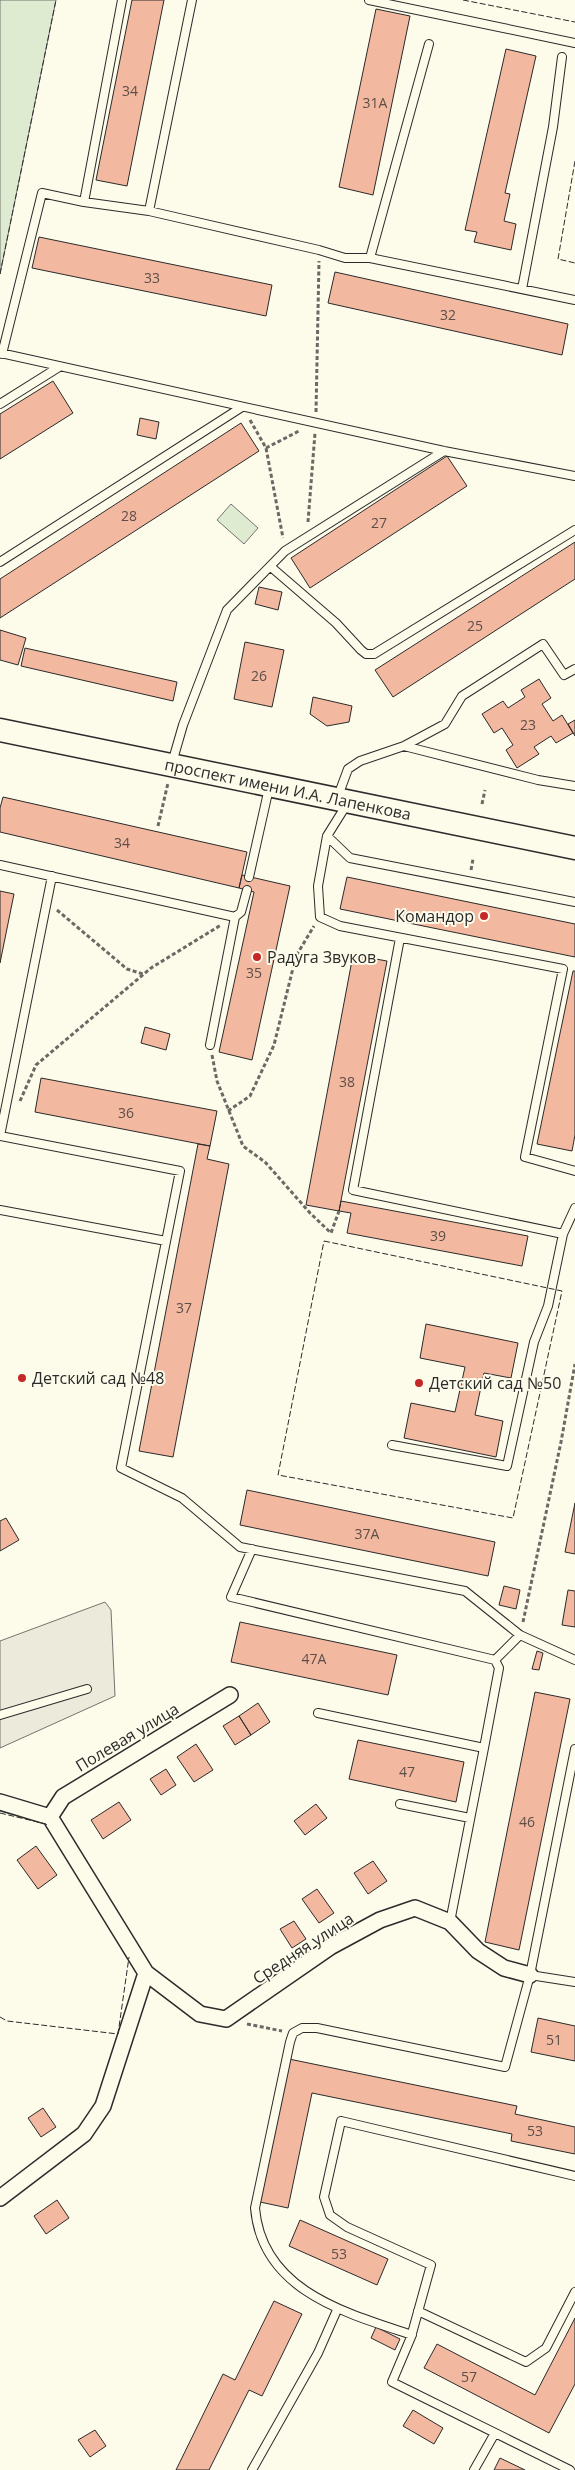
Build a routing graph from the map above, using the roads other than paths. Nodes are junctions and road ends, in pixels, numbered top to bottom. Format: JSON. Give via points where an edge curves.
{"nodes":[{"id":1,"x":122,"y":0,"type":"edge"},
{"id":2,"x":192,"y":0,"type":"edge"},
{"id":3,"x":369,"y":0,"type":"edge"},
{"id":4,"x":575,"y":43,"type":"edge"},
{"id":5,"x":429,"y":44,"type":"dead end"},
{"id":6,"x":562,"y":58,"type":"dead end"},
{"id":7,"x":84,"y":202,"type":"junction"},
{"id":8,"x":149,"y":211,"type":"junction"},
{"id":9,"x":370,"y":258,"type":"junction"},
{"id":10,"x":522,"y":289,"type":"junction"},
{"id":11,"x":575,"y":300,"type":"edge"},
{"id":12,"x":1,"y":354,"type":"edge"},
{"id":13,"x":59,"y":367,"type":"junction"},
{"id":14,"x":0,"y":404,"type":"edge"},
{"id":15,"x":242,"y":407,"type":"junction"},
{"id":16,"x":444,"y":451,"type":"junction"},
{"id":17,"x":575,"y":476,"type":"edge"},
{"id":18,"x":575,"y":530,"type":"edge"},
{"id":19,"x":0,"y":562,"type":"edge"},
{"id":20,"x":271,"y":567,"type":"junction"},
{"id":21,"x":575,"y":669,"type":"edge"},
{"id":22,"x":0,"y":730,"type":"edge"},
{"id":23,"x":404,"y":746,"type":"junction"},
{"id":24,"x":172,"y":766,"type":"junction"},
{"id":25,"x":269,"y":786,"type":"junction"},
{"id":26,"x":575,"y":786,"type":"edge"},
{"id":27,"x":342,"y":801,"type":"junction"},
{"id":28,"x":327,"y":836,"type":"junction"},
{"id":29,"x":575,"y":848,"type":"edge"},
{"id":30,"x":0,"y":865,"type":"edge"},
{"id":31,"x":52,"y":876,"type":"junction"},
{"id":32,"x":249,"y":877,"type":"dead end"},
{"id":33,"x":246,"y":890,"type":"dead end"},
{"id":34,"x":575,"y":902,"type":"edge"},
{"id":35,"x":235,"y":917,"type":"junction"},
{"id":36,"x":400,"y":938,"type":"junction"},
{"id":37,"x":210,"y":1045,"type":"road end"},
{"id":38,"x":0,"y":1137,"type":"edge"},
{"id":39,"x":575,"y":1171,"type":"edge"},
{"id":40,"x":575,"y":1208,"type":"edge"},
{"id":41,"x":0,"y":1210,"type":"edge"},
{"id":42,"x":563,"y":1234,"type":"junction"},
{"id":43,"x":166,"y":1241,"type":"junction"},
{"id":44,"x":392,"y":1445,"type":"dead end"},
{"id":45,"x":252,"y":1549,"type":"junction"},
{"id":46,"x":520,"y":1635,"type":"junction"},
{"id":47,"x":494,"y":1660,"type":"junction"},
{"id":48,"x":575,"y":1660,"type":"edge"},
{"id":49,"x":87,"y":1689,"type":"dead end"},
{"id":50,"x":230,"y":1695,"type":"dead end"},
{"id":51,"x":318,"y":1713,"type":"dead end"},
{"id":52,"x":0,"y":1715,"type":"edge"},
{"id":53,"x":484,"y":1748,"type":"junction"},
{"id":54,"x":575,"y":1749,"type":"edge"},
{"id":55,"x":0,"y":1802,"type":"edge"},
{"id":56,"x":400,"y":1804,"type":"dead end"},
{"id":57,"x":50,"y":1817,"type":"junction"},
{"id":58,"x":470,"y":1818,"type":"junction"},
{"id":59,"x":450,"y":1922,"type":"junction"},
{"id":60,"x":146,"y":1973,"type":"junction"},
{"id":61,"x":530,"y":1975,"type":"junction"},
{"id":62,"x":575,"y":1982,"type":"edge"},
{"id":63,"x":575,"y":2176,"type":"edge"},
{"id":64,"x":0,"y":2198,"type":"edge"},
{"id":65,"x":575,"y":2292,"type":"edge"},
{"id":66,"x":338,"y":2310,"type":"junction"},
{"id":67,"x":418,"y":2311,"type":"junction"},
{"id":68,"x":412,"y":2336,"type":"junction"},
{"id":69,"x":495,"y":2433,"type":"junction"},
{"id":70,"x":252,"y":2470,"type":"edge"},
{"id":71,"x":474,"y":2470,"type":"edge"},
{"id":72,"x":570,"y":2470,"type":"edge"}],
"edges":[{"from":1,"to":7,"type":"lane"},
{"from":2,"to":8,"type":"lane"},
{"from":3,"to":4,"type":"lane"},
{"from":5,"to":9,"type":"lane"},
{"from":6,"to":10,"type":"lane","via":[[553,126]]},
{"from":7,"to":8,"type":"lane"},
{"from":7,"to":12,"type":"lane","via":[[42,193]]},
{"from":8,"to":9,"type":"lane","via":[[345,258]]},
{"from":9,"to":10,"type":"lane"},
{"from":10,"to":11,"type":"lane"},
{"from":12,"to":13,"type":"lane"},
{"from":13,"to":14,"type":"lane"},
{"from":13,"to":15,"type":"lane"},
{"from":15,"to":16,"type":"lane"},
{"from":15,"to":19,"type":"lane"},
{"from":16,"to":17,"type":"lane"},
{"from":16,"to":20,"type":"lane","via":[[285,551]]},
{"from":18,"to":20,"type":"lane","via":[[374,654],[360,650],[336,623]]},
{"from":20,"to":24,"type":"lane","via":[[227,610],[183,725]]},
{"from":21,"to":23,"type":"lane","via":[[564,676],[543,644],[462,696],[445,724]]},
{"from":22,"to":24,"type":"main road","name":"проспект имени И.А. Лапенкова"},
{"from":23,"to":26,"type":"lane","via":[[538,780]]},
{"from":23,"to":27,"type":"lane","via":[[360,761],[348,769]]},
{"from":24,"to":25,"type":"main road","name":"проспект имени И.А. Лапенкова"},
{"from":25,"to":27,"type":"main road","name":"проспект имени И.А. Лапенкова"},
{"from":25,"to":32,"type":"lane"},
{"from":27,"to":28,"type":"lane"},
{"from":27,"to":29,"type":"main road","name":"проспект имени И.А. Лапенкова"},
{"from":28,"to":34,"type":"lane","via":[[350,858]]},
{"from":28,"to":36,"type":"lane","via":[[318,886],[320,917],[340,926]]},
{"from":30,"to":31,"type":"lane"},
{"from":31,"to":35,"type":"lane"},
{"from":31,"to":38,"type":"lane"},
{"from":33,"to":35,"type":"lane","via":[[241,912]]},
{"from":35,"to":37,"type":"lane"},
{"from":36,"to":39,"type":"lane","via":[[563,969],[525,1156]]},
{"from":36,"to":42,"type":"lane","via":[[352,1190]]},
{"from":38,"to":43,"type":"lane","via":[[180,1171]]},
{"from":40,"to":42,"type":"lane"},
{"from":41,"to":43,"type":"lane"},
{"from":42,"to":44,"type":"lane","via":[[548,1306],[534,1342],[507,1466]]},
{"from":43,"to":45,"type":"lane","via":[[121,1468],[182,1498],[240,1547]]},
{"from":45,"to":46,"type":"lane","via":[[465,1591]]},
{"from":45,"to":47,"type":"lane","via":[[231,1597]]},
{"from":46,"to":47,"type":"lane"},
{"from":46,"to":48,"type":"lane"},
{"from":47,"to":53,"type":"lane","via":[[498,1668]]},
{"from":49,"to":52,"type":"lane"},
{"from":50,"to":57,"type":"street","name":"Полевая улица","via":[[63,1797]]},
{"from":51,"to":53,"type":"lane"},
{"from":53,"to":58,"type":"lane"},
{"from":54,"to":61,"type":"lane"},
{"from":55,"to":57,"type":"street"},
{"from":56,"to":58,"type":"lane"},
{"from":57,"to":60,"type":"street"},
{"from":58,"to":59,"type":"lane"},
{"from":59,"to":60,"type":"street","name":"Средняя улица","via":[[415,1908],[380,1920],[330,1947],[226,2019],[200,2014]]},
{"from":59,"to":61,"type":"street","name":"Средняя улица","via":[[478,1951],[504,1968]]},
{"from":60,"to":64,"type":"street","via":[[102,2106],[89,2127]]},
{"from":61,"to":62,"type":"lane"},
{"from":61,"to":66,"type":"lane","via":[[505,2067],[317,2028],[302,2028],[293,2033],[255,2208],[256,2225],[262,2243],[282,2271],[302,2289]]},
{"from":63,"to":67,"type":"lane","via":[[341,2121],[324,2197],[330,2214],[347,2227],[431,2265]]},
{"from":65,"to":67,"type":"lane","via":[[546,2348],[526,2362]]},
{"from":66,"to":68,"type":"lane"},
{"from":66,"to":70,"type":"lane","via":[[318,2353]]},
{"from":67,"to":68,"type":"lane"},
{"from":68,"to":69,"type":"lane","via":[[392,2382]]},
{"from":69,"to":71,"type":"lane"},
{"from":69,"to":72,"type":"lane"}]}
